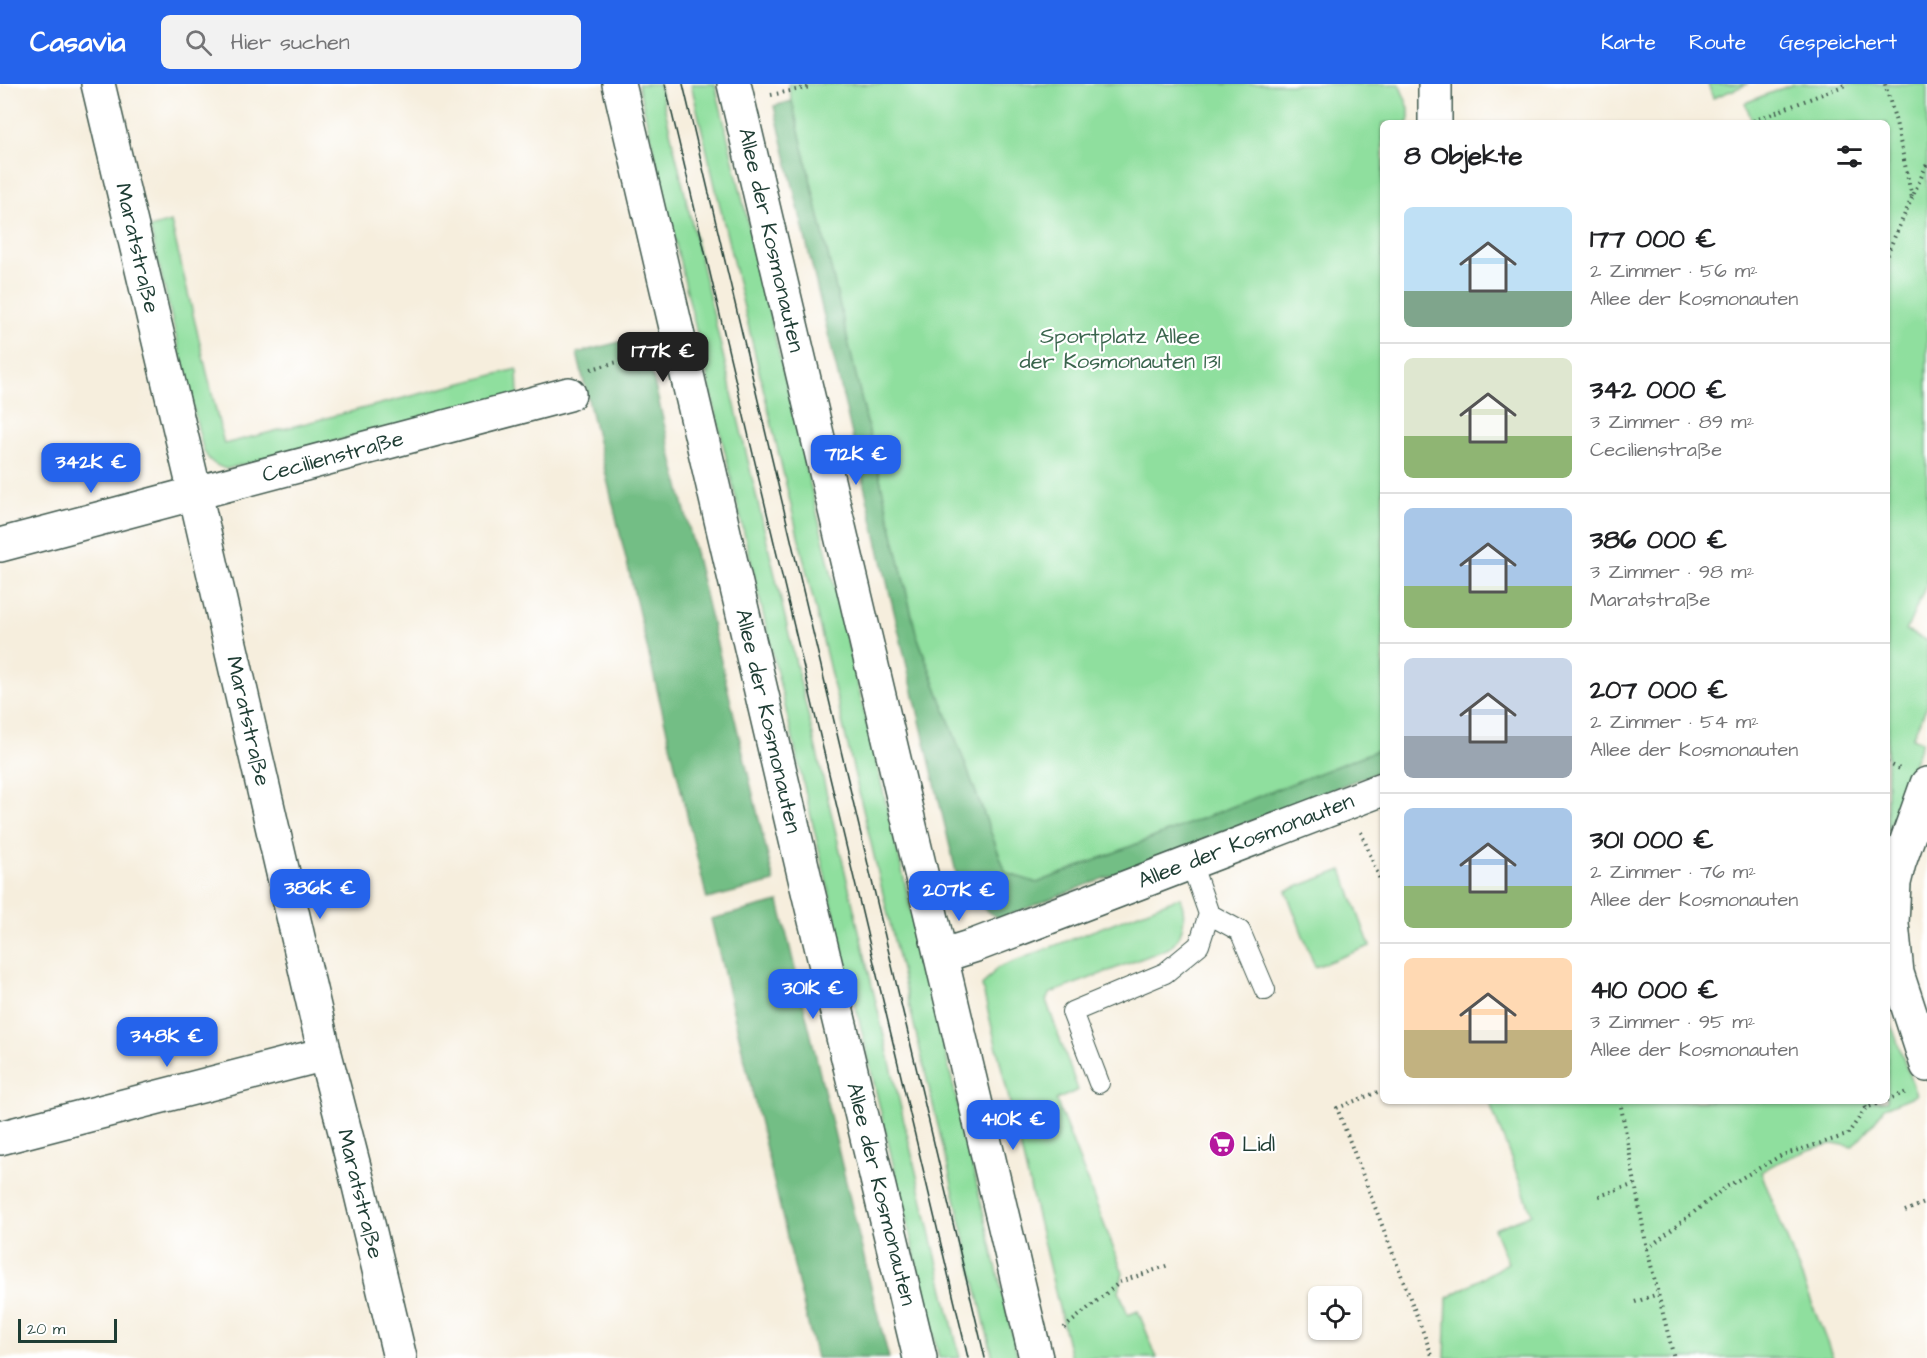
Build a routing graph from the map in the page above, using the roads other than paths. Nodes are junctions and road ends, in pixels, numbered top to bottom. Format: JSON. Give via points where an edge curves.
{"nodes":[{"id":1,"x":98,"y":84,"type":"edge"},
{"id":2,"x":619,"y":84,"type":"edge"},
{"id":3,"x":734,"y":84,"type":"edge"},
{"id":4,"x":1435,"y":84,"type":"edge"},
{"id":5,"x":1435,"y":120,"type":"edge"},
{"id":6,"x":569,"y":394,"type":"road end"},
{"id":7,"x":195,"y":493,"type":"junction"},
{"id":8,"x":0,"y":545,"type":"edge"},
{"id":9,"x":1927,"y":784,"type":"edge"},
{"id":10,"x":1380,"y":790,"type":"edge"},
{"id":11,"x":1191,"y":863,"type":"junction"},
{"id":12,"x":1209,"y":914,"type":"junction"},
{"id":13,"x":941,"y":956,"type":"junction"},
{"id":14,"x":1265,"y":990,"type":"dead end"},
{"id":15,"x":325,"y":1054,"type":"junction"},
{"id":16,"x":1927,"y":1065,"type":"edge"},
{"id":17,"x":1098,"y":1083,"type":"dead end"},
{"id":18,"x":0,"y":1138,"type":"edge"},
{"id":19,"x":400,"y":1358,"type":"edge"},
{"id":20,"x":920,"y":1358,"type":"edge"},
{"id":21,"x":1036,"y":1358,"type":"edge"}],
"edges":[{"from":1,"to":7,"type":"street","name":"Maratstraße"},
{"from":2,"to":20,"type":"street","name":"Allee der Kosmonauten"},
{"from":3,"to":13,"type":"street","name":"Allee der Kosmonauten"},
{"from":4,"to":5,"type":"street"},
{"from":6,"to":7,"type":"street","name":"Cecilienstraße"},
{"from":7,"to":8,"type":"street","name":"Cecilienstraße"},
{"from":7,"to":15,"type":"street","name":"Maratstraße"},
{"from":9,"to":16,"type":"street","via":[[1899,863],[1892,923],[1897,973]]},
{"from":10,"to":11,"type":"street","name":"Allee der Kosmonauten"},
{"from":11,"to":12,"type":"lane"},
{"from":11,"to":13,"type":"street","name":"Allee der Kosmonauten"},
{"from":12,"to":14,"type":"lane","via":[[1240,931]]},
{"from":12,"to":17,"type":"lane","via":[[1199,945],[1165,973],[1072,1012]]},
{"from":13,"to":21,"type":"street","name":"Allee der Kosmonauten"},
{"from":15,"to":18,"type":"street"},
{"from":15,"to":19,"type":"street","name":"Maratstraße"}]}
